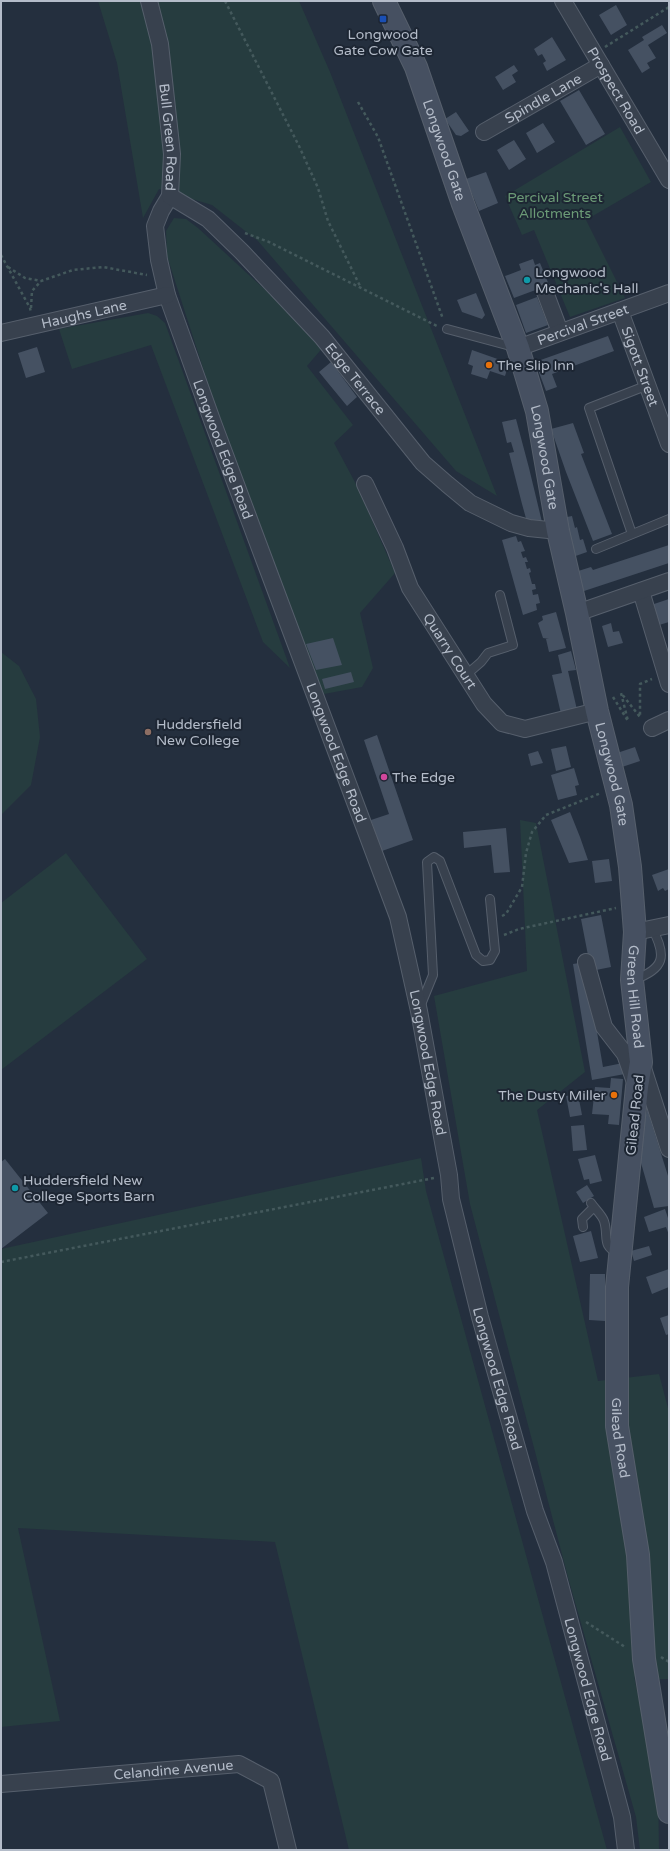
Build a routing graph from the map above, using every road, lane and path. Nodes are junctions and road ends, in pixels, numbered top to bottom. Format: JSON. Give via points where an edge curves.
{"nodes":[{"id":1,"x":149,"y":1,"type":"edge"},
{"id":2,"x":225,"y":1,"type":"edge"},
{"id":3,"x":384,"y":1,"type":"edge"},
{"id":4,"x":563,"y":1,"type":"edge"},
{"id":5,"x":669,"y":7,"type":"edge"},
{"id":6,"x":598,"y":59,"type":"junction"},
{"id":7,"x":358,"y":102,"type":"dead end"},
{"id":8,"x":484,"y":132,"type":"dead end"},
{"id":9,"x":669,"y":180,"type":"edge"},
{"id":10,"x":170,"y":196,"type":"junction"},
{"id":11,"x":242,"y":232,"type":"dead end"},
{"id":12,"x":1,"y":255,"type":"edge"},
{"id":13,"x":8,"y":267,"type":"junction"},
{"id":14,"x":164,"y":278,"type":"junction"},
{"id":15,"x":41,"y":281,"type":"junction"},
{"id":16,"x":361,"y":288,"type":"junction"},
{"id":17,"x":545,"y":292,"type":"dead end"},
{"id":18,"x":669,"y":293,"type":"edge"},
{"id":19,"x":167,"y":295,"type":"junction"},
{"id":20,"x":30,"y":308,"type":"junction"},
{"id":21,"x":620,"y":311,"type":"junction"},
{"id":22,"x":33,"y":326,"type":"junction"},
{"id":23,"x":447,"y":329,"type":"junction"},
{"id":24,"x":560,"y":332,"type":"junction"},
{"id":25,"x":1,"y":333,"type":"edge"},
{"id":26,"x":518,"y":348,"type":"junction"},
{"id":27,"x":648,"y":385,"type":"junction"},
{"id":28,"x":669,"y":444,"type":"edge"},
{"id":29,"x":365,"y":484,"type":"dead end"},
{"id":30,"x":669,"y":519,"type":"edge"},
{"id":31,"x":558,"y":531,"type":"junction"},
{"id":32,"x":632,"y":534,"type":"junction"},
{"id":33,"x":596,"y":549,"type":"dead end"},
{"id":34,"x":669,"y":581,"type":"edge"},
{"id":35,"x":641,"y":591,"type":"junction"},
{"id":36,"x":500,"y":595,"type":"dead end"},
{"id":37,"x":577,"y":613,"type":"junction"},
{"id":38,"x":664,"y":646,"type":"edge"},
{"id":39,"x":466,"y":675,"type":"junction"},
{"id":40,"x":668,"y":679,"type":"edge"},
{"id":41,"x":592,"y":688,"type":"junction"},
{"id":42,"x":597,"y":711,"type":"junction"},
{"id":43,"x":669,"y":720,"type":"edge"},
{"id":44,"x":652,"y":728,"type":"dead end"},
{"id":45,"x":615,"y":782,"type":"junction"},
{"id":46,"x":490,"y":899,"type":"dead end"},
{"id":47,"x":632,"y":904,"type":"junction"},
{"id":48,"x":491,"y":922,"type":"junction"},
{"id":49,"x":669,"y":925,"type":"edge"},
{"id":50,"x":644,"y":930,"type":"junction"},
{"id":51,"x":494,"y":936,"type":"junction"},
{"id":52,"x":586,"y":962,"type":"dead end"},
{"id":53,"x":632,"y":980,"type":"junction"},
{"id":54,"x":419,"y":1011,"type":"junction"},
{"id":55,"x":641,"y":1062,"type":"junction"},
{"id":56,"x":637,"y":1087,"type":"junction"},
{"id":57,"x":669,"y":1149,"type":"edge"},
{"id":58,"x":449,"y":1175,"type":"junction"},
{"id":59,"x":583,"y":1227,"type":"dead end"},
{"id":60,"x":621,"y":1254,"type":"junction"},
{"id":61,"x":1,"y":1262,"type":"edge"},
{"id":62,"x":566,"y":1609,"type":"junction"},
{"id":63,"x":644,"y":1659,"type":"junction"},
{"id":64,"x":1,"y":1784,"type":"edge"},
{"id":65,"x":669,"y":1812,"type":"edge"},
{"id":66,"x":288,"y":1850,"type":"edge"},
{"id":67,"x":626,"y":1850,"type":"edge"}],
"edges":[{"from":1,"to":10,"type":"street","name":"Bull Green Road","via":[[160,44],[172,154]]},
{"from":2,"to":16,"type":"path","via":[[299,146],[318,188],[328,222]]},
{"from":3,"to":26,"type":"street","name":"Longwood Gate","via":[[416,67],[463,204]]},
{"from":4,"to":6,"type":"street","name":"Prospect Road"},
{"from":5,"to":6,"type":"path"},
{"from":6,"to":8,"type":"street","name":"Spindle Lane"},
{"from":6,"to":9,"type":"street","name":"Prospect Road"},
{"from":7,"to":23,"type":"path","via":[[378,137]]},
{"from":10,"to":14,"type":"street","name":"Bull Green Road","via":[[155,226]]},
{"from":10,"to":31,"type":"street","name":"Edge Terrace","via":[[208,219],[242,252],[322,337],[423,463],[447,484],[470,503],[511,523]]},
{"from":11,"to":16,"type":"path","via":[[269,242]]},
{"from":12,"to":13,"type":"path"},
{"from":13,"to":15,"type":"path","via":[[25,278]]},
{"from":13,"to":20,"type":"path"},
{"from":14,"to":15,"type":"path","via":[[103,267],[73,270]]},
{"from":14,"to":19,"type":"street","name":"Bull Green Road"},
{"from":15,"to":20,"type":"path","via":[[32,291]]},
{"from":16,"to":23,"type":"path"},
{"from":17,"to":24,"type":"street"},
{"from":18,"to":21,"type":"street","name":"Percival Street"},
{"from":19,"to":22,"type":"street","name":"Haughs Lane"},
{"from":19,"to":54,"type":"street","name":"Longwood Edge Road","via":[[398,917]]},
{"from":20,"to":22,"type":"path"},
{"from":21,"to":24,"type":"street","name":"Percival Street"},
{"from":21,"to":27,"type":"street","name":"Sigott Street"},
{"from":22,"to":25,"type":"street","name":"Haughs Lane"},
{"from":23,"to":26,"type":"lane"},
{"from":24,"to":26,"type":"street","name":"Percival Street"},
{"from":26,"to":31,"type":"street","name":"Longwood Gate","via":[[537,411]]},
{"from":27,"to":28,"type":"street","name":"Sigott Street"},
{"from":27,"to":32,"type":"lane","via":[[589,408]]},
{"from":29,"to":39,"type":"street","name":"Quarry Court","via":[[395,548],[410,588]]},
{"from":30,"to":32,"type":"lane"},
{"from":31,"to":37,"type":"street","name":"Longwood Gate"},
{"from":32,"to":33,"type":"lane"},
{"from":34,"to":35,"type":"street"},
{"from":35,"to":37,"type":"street"},
{"from":35,"to":38,"type":"street"},
{"from":36,"to":39,"type":"lane","via":[[513,645],[488,653]]},
{"from":37,"to":41,"type":"street","name":"Longwood Gate"},
{"from":38,"to":40,"type":"street"},
{"from":39,"to":42,"type":"street","name":"Quarry Court","via":[[484,704],[502,724],[525,729]]},
{"from":40,"to":41,"type":"path","via":[[640,684],[640,716],[621,693],[628,721],[608,688]]},
{"from":41,"to":42,"type":"street","name":"Longwood Gate"},
{"from":42,"to":45,"type":"street","name":"Longwood Gate"},
{"from":43,"to":44,"type":"street"},
{"from":45,"to":47,"type":"street","name":"Longwood Gate","via":[[630,867]]},
{"from":45,"to":48,"type":"path","via":[[604,792],[546,815],[532,832],[526,853],[522,887],[506,914]]},
{"from":46,"to":48,"type":"lane"},
{"from":47,"to":50,"type":"street","name":"Longwood Gate"},
{"from":47,"to":51,"type":"path"},
{"from":48,"to":51,"type":"lane"},
{"from":49,"to":50,"type":"street"},
{"from":50,"to":53,"type":"street","name":"Green Hill Road"},
{"from":50,"to":53,"type":"lane","via":[[659,941],[662,954],[652,971]]},
{"from":51,"to":54,"type":"lane","via":[[495,951],[490,960],[483,961],[476,955],[440,862],[434,857],[427,862],[433,975]]},
{"from":52,"to":56,"type":"street","via":[[604,1027],[625,1054]]},
{"from":53,"to":55,"type":"street","name":"Green Hill Road"},
{"from":54,"to":58,"type":"street","name":"Longwood Edge Road"},
{"from":55,"to":56,"type":"street","name":"Gilead Road"},
{"from":55,"to":57,"type":"street"},
{"from":56,"to":60,"type":"street","name":"Gilead Road"},
{"from":58,"to":61,"type":"path"},
{"from":58,"to":62,"type":"street","name":"Longwood Edge Road","via":[[452,1199],[480,1317],[535,1511],[554,1562]]},
{"from":59,"to":60,"type":"lane","via":[[582,1219],[592,1205],[603,1219],[610,1250]]},
{"from":60,"to":63,"type":"street","name":"Gilead Road","via":[[617,1287],[617,1426],[638,1555]]},
{"from":62,"to":63,"type":"path"},
{"from":62,"to":67,"type":"street","name":"Longwood Edge Road","via":[[622,1817]]},
{"from":63,"to":65,"type":"street","name":"Gilead Road"},
{"from":64,"to":66,"type":"street","name":"Celandine Avenue","via":[[239,1764],[271,1781]]}]}
